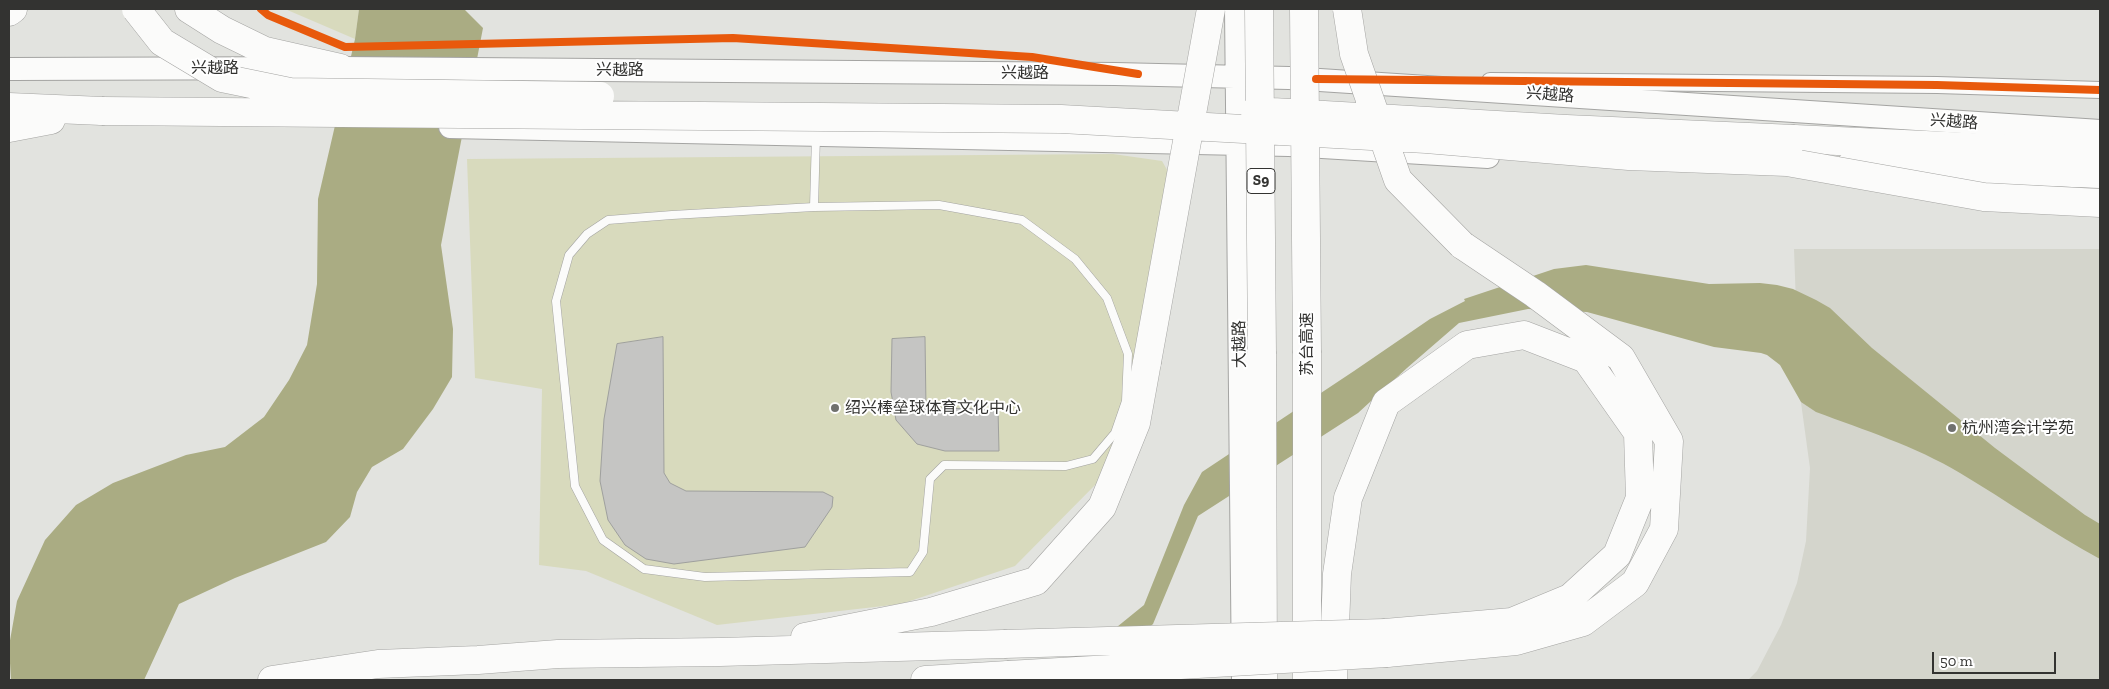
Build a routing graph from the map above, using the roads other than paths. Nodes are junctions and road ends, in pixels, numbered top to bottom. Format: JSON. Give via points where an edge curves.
{"nodes":[{"id":1,"x":13,"y":9,"type":"edge"},
{"id":2,"x":136,"y":9,"type":"edge"},
{"id":3,"x":190,"y":9,"type":"edge"},
{"id":4,"x":1211,"y":9,"type":"edge"},
{"id":5,"x":1236,"y":9,"type":"edge"},
{"id":6,"x":1259,"y":9,"type":"edge"},
{"id":7,"x":1304,"y":9,"type":"edge"},
{"id":8,"x":1316,"y":9,"type":"edge"},
{"id":9,"x":1347,"y":9,"type":"edge"},
{"id":10,"x":9,"y":12,"type":"edge"},
{"id":11,"x":9,"y":68,"type":"edge"},
{"id":12,"x":340,"y":68,"type":"junction"},
{"id":13,"x":1237,"y":77,"type":"junction"},
{"id":14,"x":1316,"y":80,"type":"junction"},
{"id":15,"x":2100,"y":90,"type":"edge"},
{"id":16,"x":9,"y":106,"type":"edge"},
{"id":17,"x":9,"y":116,"type":"edge"},
{"id":18,"x":51,"y":120,"type":"junction"},
{"id":19,"x":9,"y":128,"type":"edge"},
{"id":20,"x":2100,"y":131,"type":"edge"},
{"id":21,"x":816,"y":134,"type":"junction"},
{"id":22,"x":2100,"y":138,"type":"edge"},
{"id":23,"x":1238,"y":143,"type":"junction"},
{"id":24,"x":1317,"y":147,"type":"junction"},
{"id":25,"x":1791,"y":151,"type":"junction"},
{"id":26,"x":2100,"y":153,"type":"edge"},
{"id":27,"x":2100,"y":174,"type":"edge"},
{"id":28,"x":2100,"y":192,"type":"edge"},
{"id":29,"x":2100,"y":203,"type":"edge"},
{"id":30,"x":814,"y":207,"type":"junction"},
{"id":31,"x":720,"y":652,"type":"junction"},
{"id":32,"x":272,"y":680,"type":"edge"},
{"id":33,"x":925,"y":680,"type":"edge"},
{"id":34,"x":1243,"y":680,"type":"edge"},
{"id":35,"x":1263,"y":680,"type":"edge"},
{"id":36,"x":1307,"y":680,"type":"edge"},
{"id":37,"x":1321,"y":680,"type":"edge"},
{"id":38,"x":1333,"y":680,"type":"edge"}],
"edges":[{"from":1,"to":10,"type":"highway"},
{"from":2,"to":25,"type":"highway","bridge":true,"via":[[162,42],[222,78],[290,92],[1061,101],[1566,129]]},
{"from":3,"to":12,"type":"highway","via":[[222,30],[265,51]]},
{"from":4,"to":31,"type":"highway","bridge":true,"via":[[1136,423],[1102,507],[1036,581],[931,612]]},
{"from":5,"to":13,"type":"main road","name":"大越路"},
{"from":6,"to":35,"type":"highway","number":"S9","bridge":true},
{"from":7,"to":36,"type":"highway","name":"苏台高速","bridge":true},
{"from":8,"to":14,"type":"main road"},
{"from":9,"to":33,"type":"highway","bridge":true,"via":[[1354,54],[1398,180],[1462,245],[1535,294],[1620,358],[1669,441],[1664,529],[1635,583],[1583,622],[1516,641],[1387,653]]},
{"from":11,"to":12,"type":"main road","name":"兴越路"},
{"from":12,"to":13,"type":"main road","name":"兴越路"},
{"from":13,"to":14,"type":"main road","name":"兴越路"},
{"from":13,"to":23,"type":"main road","name":"大越路"},
{"from":14,"to":15,"type":"street","via":[[1936,85]]},
{"from":14,"to":20,"type":"main road","name":"兴越路"},
{"from":14,"to":24,"type":"main road"},
{"from":16,"to":25,"type":"highway","bridge":true,"via":[[112,111],[1061,119],[1426,139],[1629,156]]},
{"from":17,"to":18,"type":"main road"},
{"from":18,"to":19,"type":"highway"},
{"from":18,"to":21,"type":"main road"},
{"from":21,"to":23,"type":"main road"},
{"from":21,"to":30,"type":"lane"},
{"from":22,"to":25,"type":"highway","via":[[1997,133]]},
{"from":23,"to":24,"type":"main road"},
{"from":23,"to":34,"type":"main road","name":"大越路"},
{"from":24,"to":28,"type":"main road"},
{"from":24,"to":37,"type":"main road"},
{"from":25,"to":26,"type":"highway"},
{"from":25,"to":27,"type":"highway","bridge":true},
{"from":25,"to":29,"type":"highway","bridge":true,"via":[[1984,197]]},
{"from":30,"to":30,"type":"lane","via":[[608,220],[587,234],[569,255],[556,301],[576,486],[603,540],[644,569],[706,577],[910,572],[923,552],[930,479],[944,465],[1066,466],[1093,459],[1116,433],[1126,401],[1128,354],[1107,298],[1075,259],[1022,220],[939,205]]},
{"from":31,"to":32,"type":"highway","via":[[558,654],[378,664]]},
{"from":31,"to":38,"type":"highway","bridge":true,"via":[[1326,634],[1336,634],[1346,634],[1355,634],[1384,633],[1512,622],[1570,598],[1617,554],[1640,498],[1638,433],[1586,359],[1524,335],[1467,345],[1386,404],[1348,498],[1337,574],[1335,632],[1334,642]]}]}
